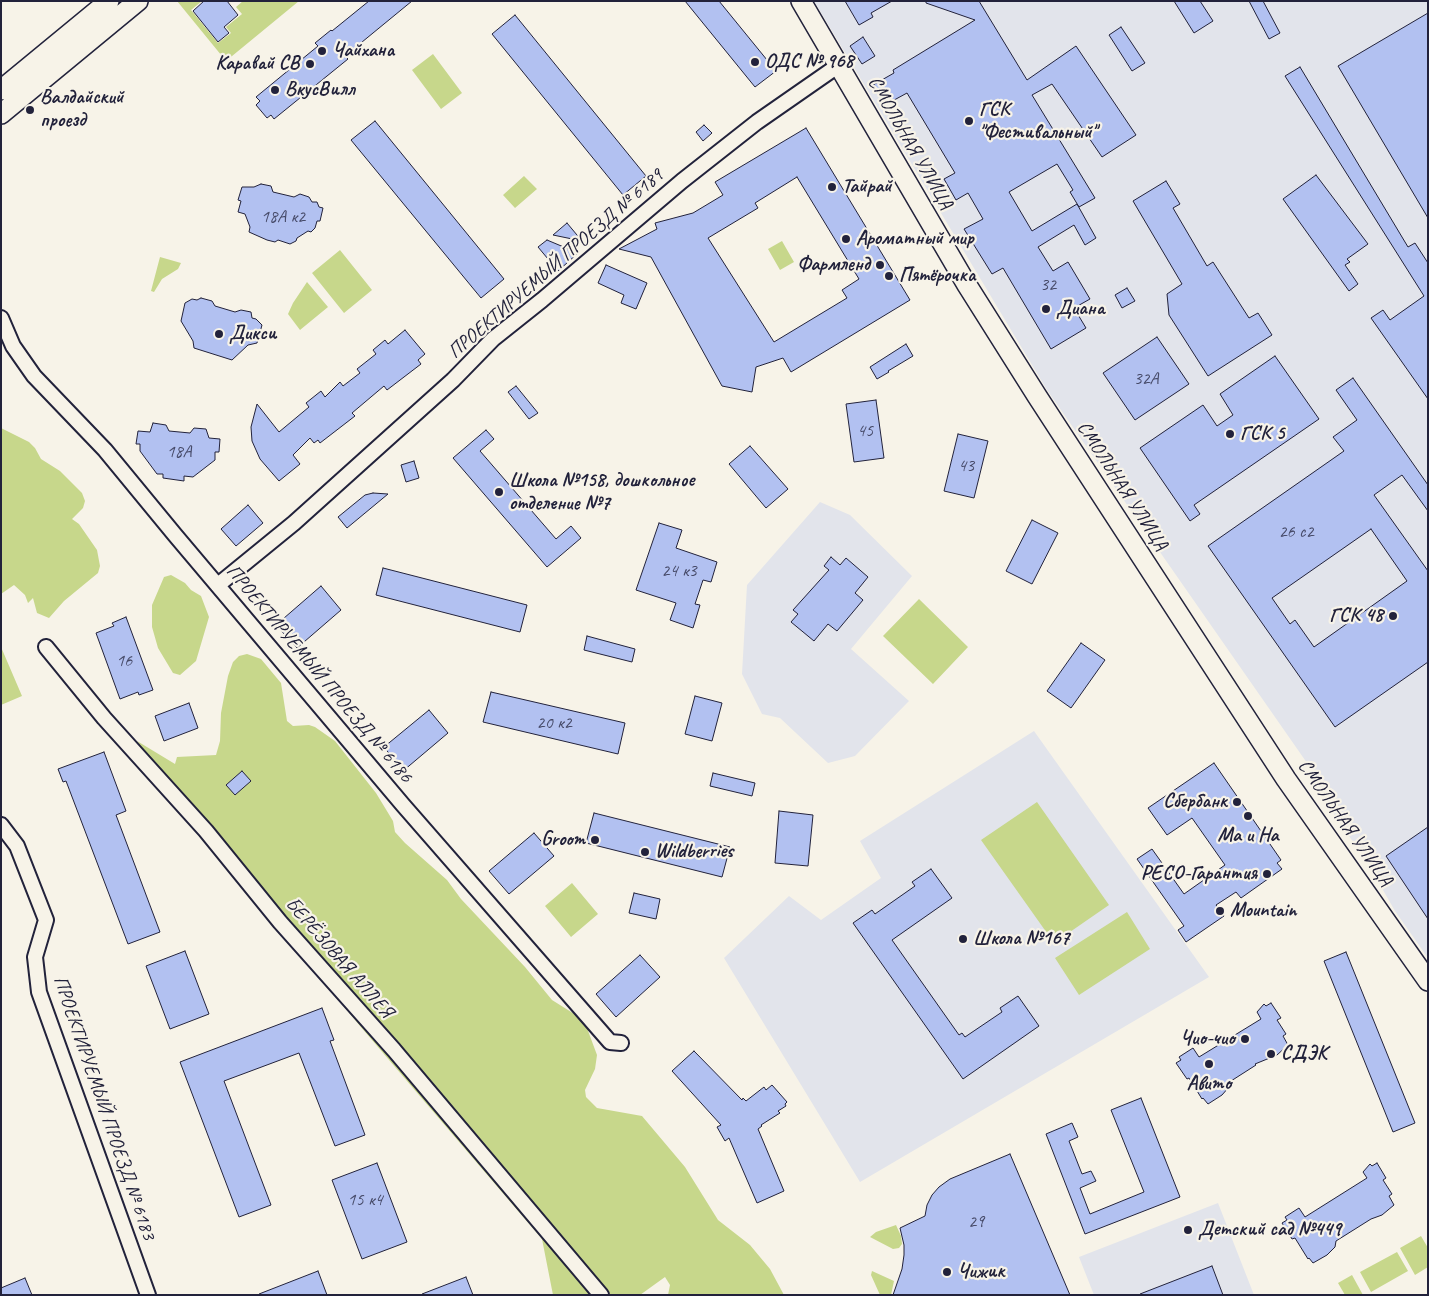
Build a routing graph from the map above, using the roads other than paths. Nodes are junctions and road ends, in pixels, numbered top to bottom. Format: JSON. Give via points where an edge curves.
{"nodes":[{"id":1,"x":109,"y":1,"type":"edge"},
{"id":2,"x":138,"y":1,"type":"edge"},
{"id":3,"x":801,"y":1,"type":"edge"},
{"id":4,"x":839,"y":65,"type":"junction"},
{"id":5,"x":1,"y":90,"type":"edge"},
{"id":6,"x":1,"y":114,"type":"edge"},
{"id":7,"x":1,"y":318,"type":"edge"},
{"id":8,"x":218,"y":585,"type":"junction"},
{"id":9,"x":46,"y":647,"type":"dead end"},
{"id":10,"x":1,"y":825,"type":"edge"},
{"id":11,"x":1428,"y":981,"type":"edge"},
{"id":12,"x":620,"y":1043,"type":"dead end"},
{"id":13,"x":148,"y":1295,"type":"edge"},
{"id":14,"x":602,"y":1295,"type":"edge"}],
"edges":[{"from":1,"to":5,"type":"street"},
{"from":2,"to":6,"type":"street"},
{"from":3,"to":4,"type":"street","name":"СМОЛЬНАЯ УЛИЦА"},
{"from":4,"to":8,"type":"street","name":"ПРОЕКТИРУЕМЫЙ ПРОЕЗД № 6189","via":[[682,181],[493,339],[453,380],[294,523]]},
{"from":4,"to":11,"type":"street","name":"СМОЛЬНАЯ УЛИЦА","via":[[967,286],[1037,396],[1286,779]]},
{"from":7,"to":8,"type":"street","name":"ПРОЕКТИРУЕМЫЙ ПРОЕЗД № 6186","via":[[13,346],[34,376],[105,450]]},
{"from":8,"to":12,"type":"street","name":"ПРОЕКТИРУЕМЫЙ ПРОЕЗД № 6186","via":[[390,790],[597,1028],[610,1042]]},
{"from":9,"to":14,"type":"street","name":"БЕРЁЗОВАЯ АЛЛЕЯ"},
{"from":10,"to":13,"type":"street","name":"ПРОЕКТИРУЕМЫЙ ПРОЕЗД № 6183","via":[[17,846],[46,920],[35,957],[39,992]]}]}
